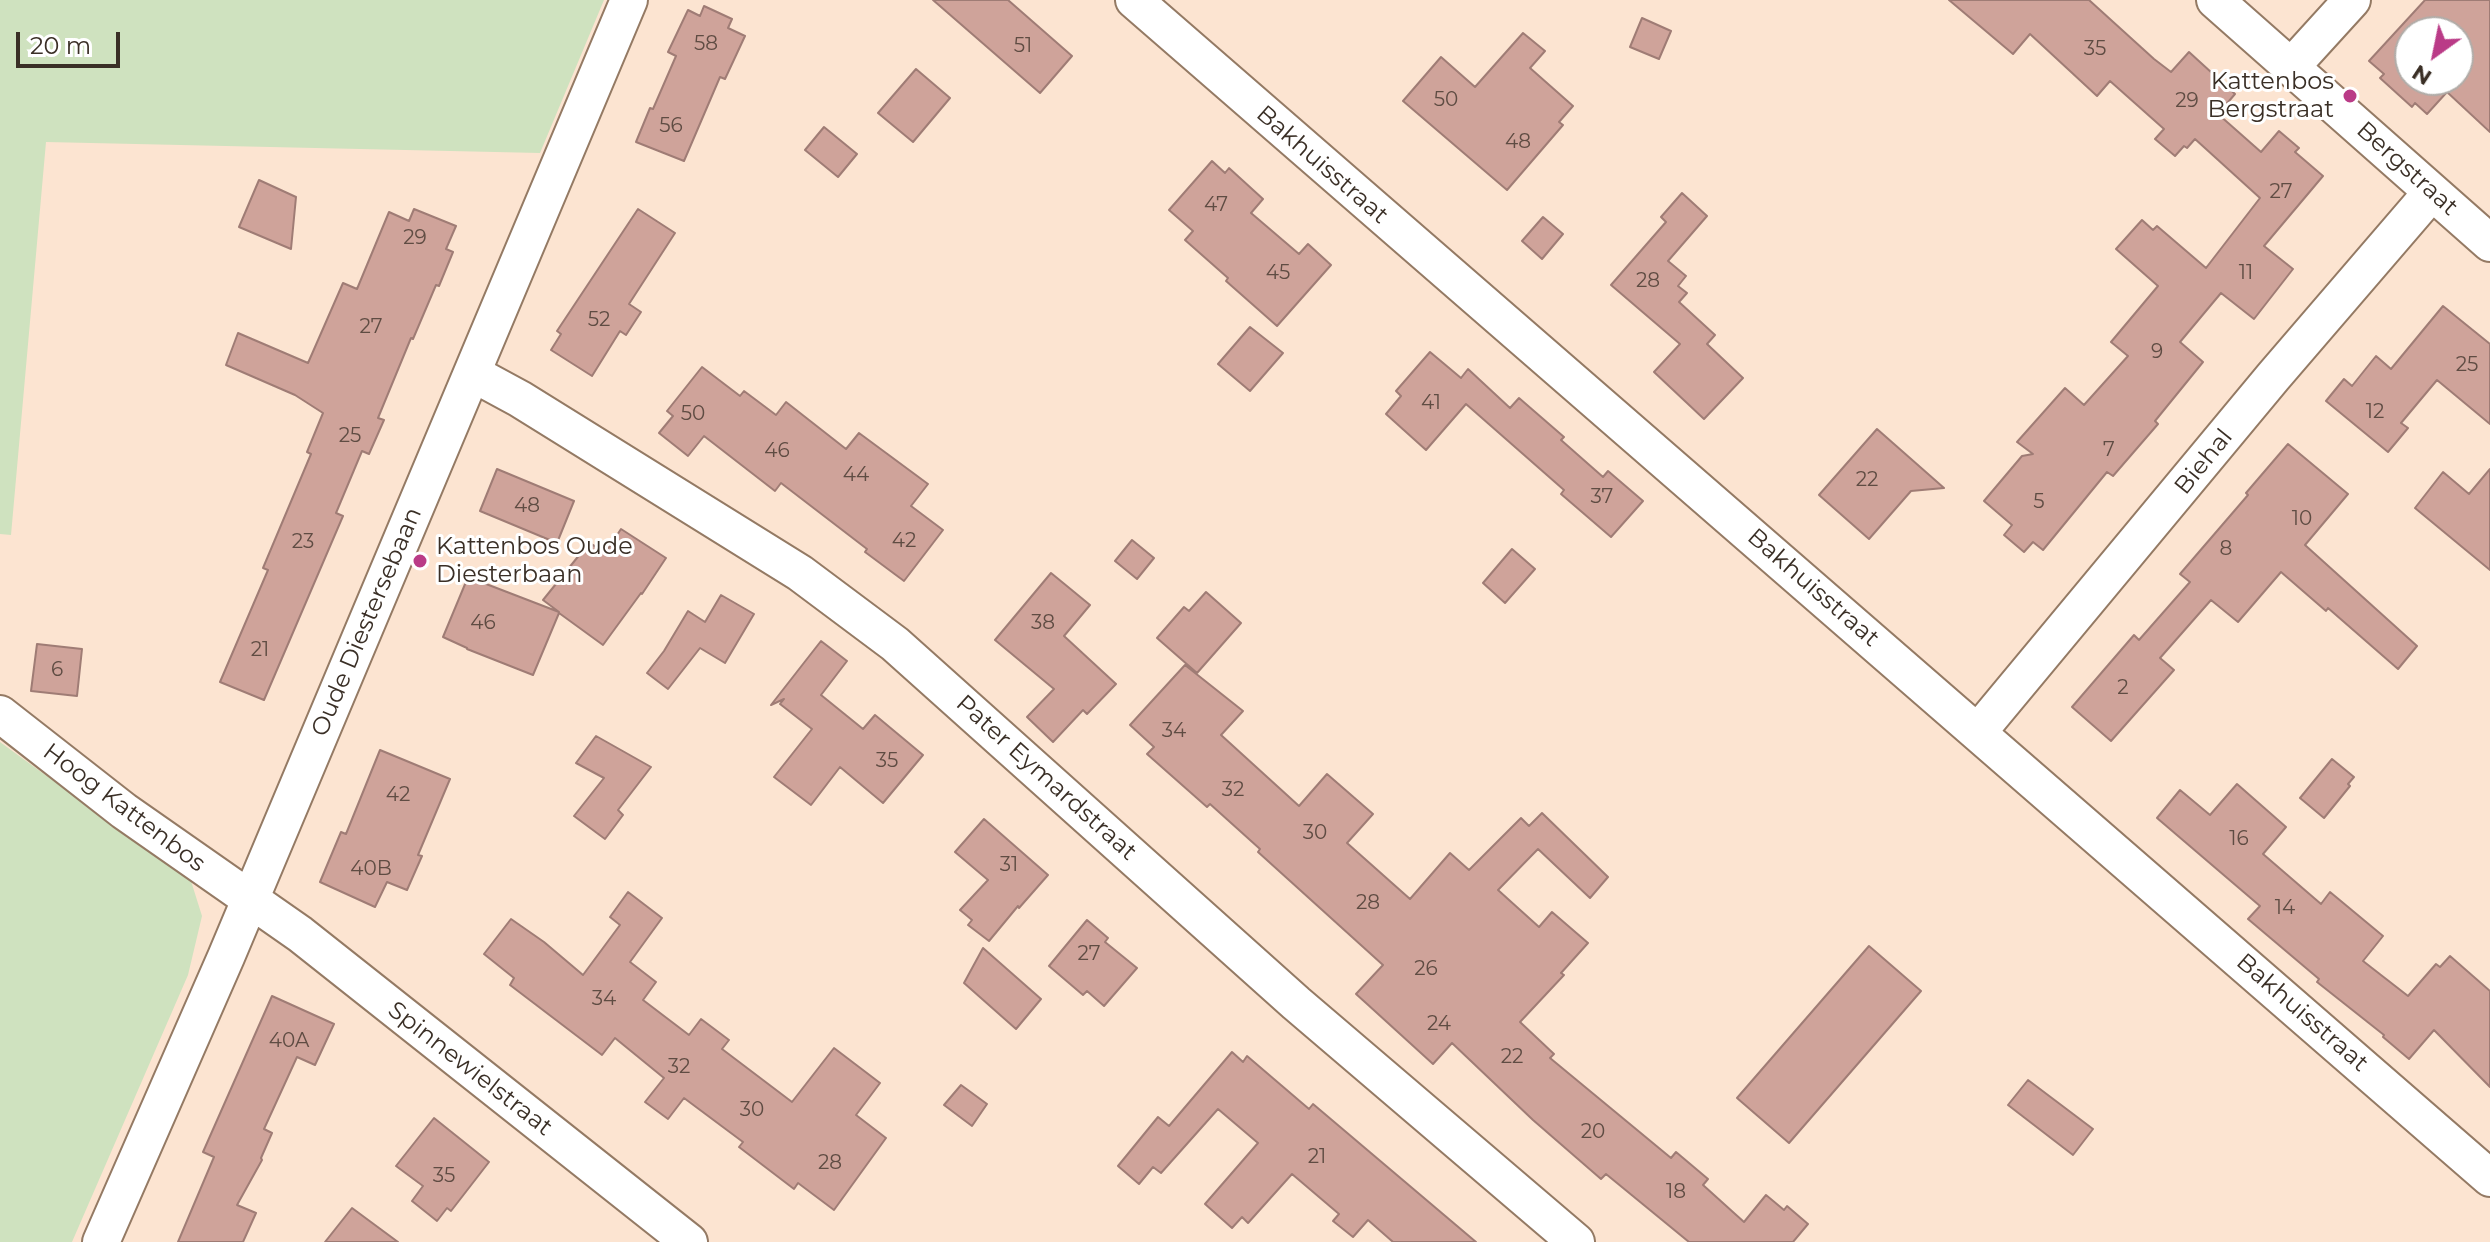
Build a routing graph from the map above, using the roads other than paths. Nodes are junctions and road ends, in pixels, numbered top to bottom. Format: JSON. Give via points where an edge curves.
{"nodes":[{"id":1,"x":629,"y":0,"type":"edge"},
{"id":2,"x":1134,"y":0,"type":"edge"},
{"id":3,"x":2215,"y":0,"type":"edge"},
{"id":4,"x":2352,"y":0,"type":"edge"},
{"id":5,"x":2291,"y":67,"type":"junction"},
{"id":6,"x":2432,"y":192,"type":"junction"},
{"id":7,"x":2490,"y":243,"type":"edge"},
{"id":8,"x":472,"y":373,"type":"junction"},
{"id":9,"x":0,"y":714,"type":"edge"},
{"id":10,"x":1978,"y":732,"type":"junction"},
{"id":11,"x":250,"y":898,"type":"junction"},
{"id":12,"x":2490,"y":1178,"type":"edge"},
{"id":13,"x":101,"y":1242,"type":"edge"},
{"id":14,"x":689,"y":1242,"type":"edge"},
{"id":15,"x":1576,"y":1242,"type":"edge"}],
"edges":[{"from":1,"to":8,"type":"street","name":"Oude Diestersebaan"},
{"from":2,"to":10,"type":"street","name":"Bakhuisstraat"},
{"from":3,"to":5,"type":"street","name":"Bergstraat"},
{"from":4,"to":5,"type":"street"},
{"from":5,"to":6,"type":"street","name":"Bergstraat"},
{"from":6,"to":7,"type":"street","name":"Bergstraat"},
{"from":6,"to":10,"type":"street","name":"Biehal"},
{"from":8,"to":11,"type":"street","name":"Oude Diestersebaan"},
{"from":8,"to":15,"type":"street","name":"Pater Eymardstraat","via":[[800,573],[895,644],[1296,1003]]},
{"from":9,"to":11,"type":"street","name":"Hoog Kattenbos","via":[[124,811]]},
{"from":10,"to":12,"type":"street","name":"Bakhuisstraat"},
{"from":11,"to":13,"type":"street","name":"Oude Diestersebaan"},
{"from":11,"to":14,"type":"street","name":"Spinnewielstraat"}]}
